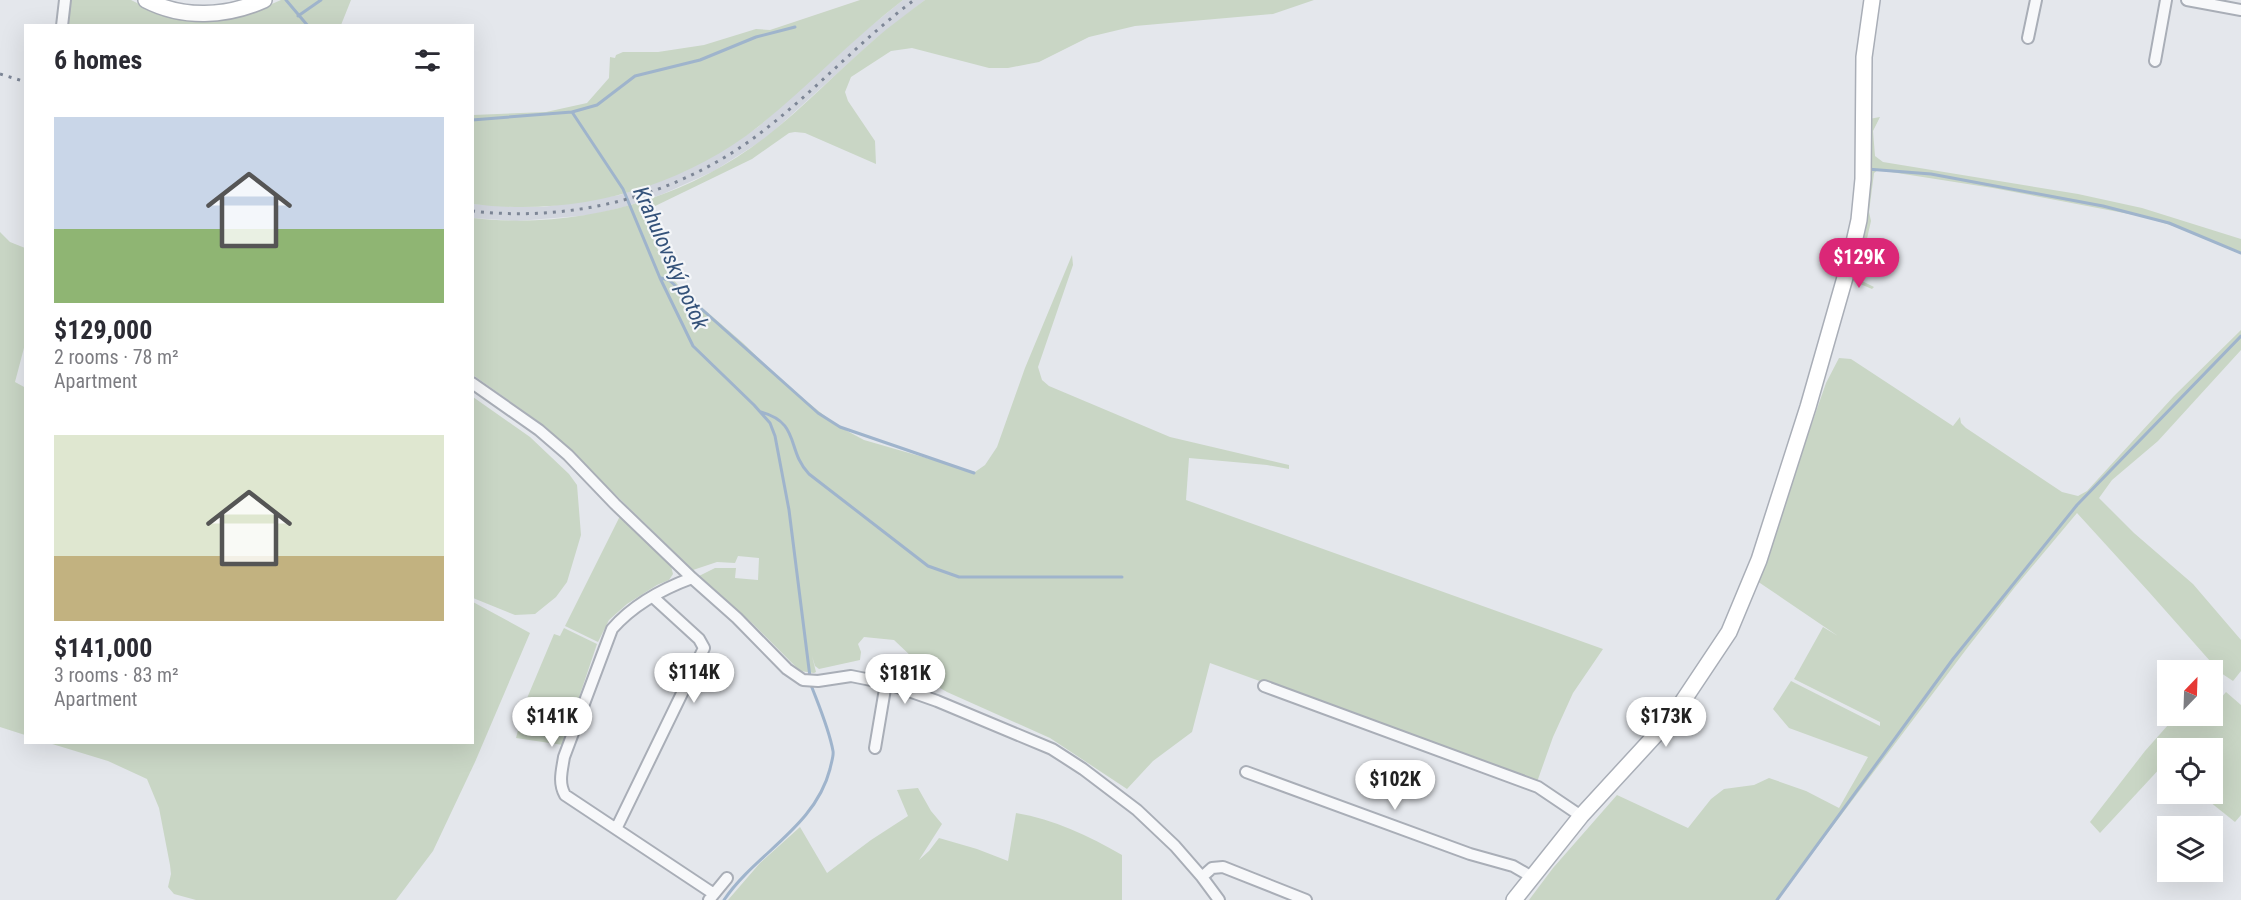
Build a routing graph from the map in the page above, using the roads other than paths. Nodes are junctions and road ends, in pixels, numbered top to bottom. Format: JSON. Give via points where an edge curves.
{"nodes":[{"id":1,"x":65,"y":0,"type":"edge"},
{"id":2,"x":146,"y":0,"type":"edge"},
{"id":3,"x":264,"y":0,"type":"edge"},
{"id":4,"x":1872,"y":0,"type":"edge"},
{"id":5,"x":2036,"y":0,"type":"edge"},
{"id":6,"x":2166,"y":0,"type":"edge"},
{"id":7,"x":2187,"y":0,"type":"edge"},
{"id":8,"x":2241,"y":9,"type":"edge"},
{"id":9,"x":62,"y":24,"type":"edge"},
{"id":10,"x":2028,"y":38,"type":"dead end"},
{"id":11,"x":2155,"y":61,"type":"dead end"},
{"id":12,"x":474,"y":384,"type":"edge"},
{"id":13,"x":692,"y":578,"type":"junction"},
{"id":14,"x":653,"y":597,"type":"junction"},
{"id":15,"x":886,"y":684,"type":"junction"},
{"id":16,"x":1263,"y":686,"type":"dead end"},
{"id":17,"x":875,"y":748,"type":"dead end"},
{"id":18,"x":1246,"y":771,"type":"dead end"},
{"id":19,"x":1581,"y":816,"type":"junction"},
{"id":20,"x":616,"y":827,"type":"junction"},
{"id":21,"x":1202,"y":877,"type":"junction"},
{"id":22,"x":1532,"y":877,"type":"junction"},
{"id":23,"x":726,"y":878,"type":"dead end"},
{"id":24,"x":711,"y":897,"type":"edge"},
{"id":25,"x":1219,"y":900,"type":"edge"},
{"id":26,"x":1306,"y":900,"type":"edge"},
{"id":27,"x":1514,"y":900,"type":"edge"}],
"edges":[{"from":1,"to":9,"type":"street"},
{"from":2,"to":3,"type":"street","via":[[198,14],[230,11]]},
{"from":4,"to":19,"type":"street","via":[[1864,57],[1863,179],[1850,260],[1759,560],[1729,632],[1695,685],[1666,724]]},
{"from":5,"to":10,"type":"street"},
{"from":6,"to":11,"type":"street"},
{"from":7,"to":8,"type":"street"},
{"from":12,"to":13,"type":"street","via":[[568,455]]},
{"from":13,"to":14,"type":"street"},
{"from":13,"to":15,"type":"street","via":[[803,680],[851,676]]},
{"from":14,"to":20,"type":"street","via":[[704,648]]},
{"from":14,"to":20,"type":"street","via":[[612,629],[560,776],[565,795]]},
{"from":15,"to":17,"type":"street"},
{"from":15,"to":21,"type":"street","via":[[1052,749],[1137,810]]},
{"from":16,"to":19,"type":"street","via":[[1538,787]]},
{"from":18,"to":22,"type":"street","via":[[1470,854],[1513,866]]},
{"from":19,"to":22,"type":"street"},
{"from":20,"to":24,"type":"street"},
{"from":21,"to":25,"type":"street"},
{"from":21,"to":26,"type":"street","via":[[1212,868],[1223,867]]},
{"from":22,"to":27,"type":"street"},
{"from":23,"to":24,"type":"street"}]}
